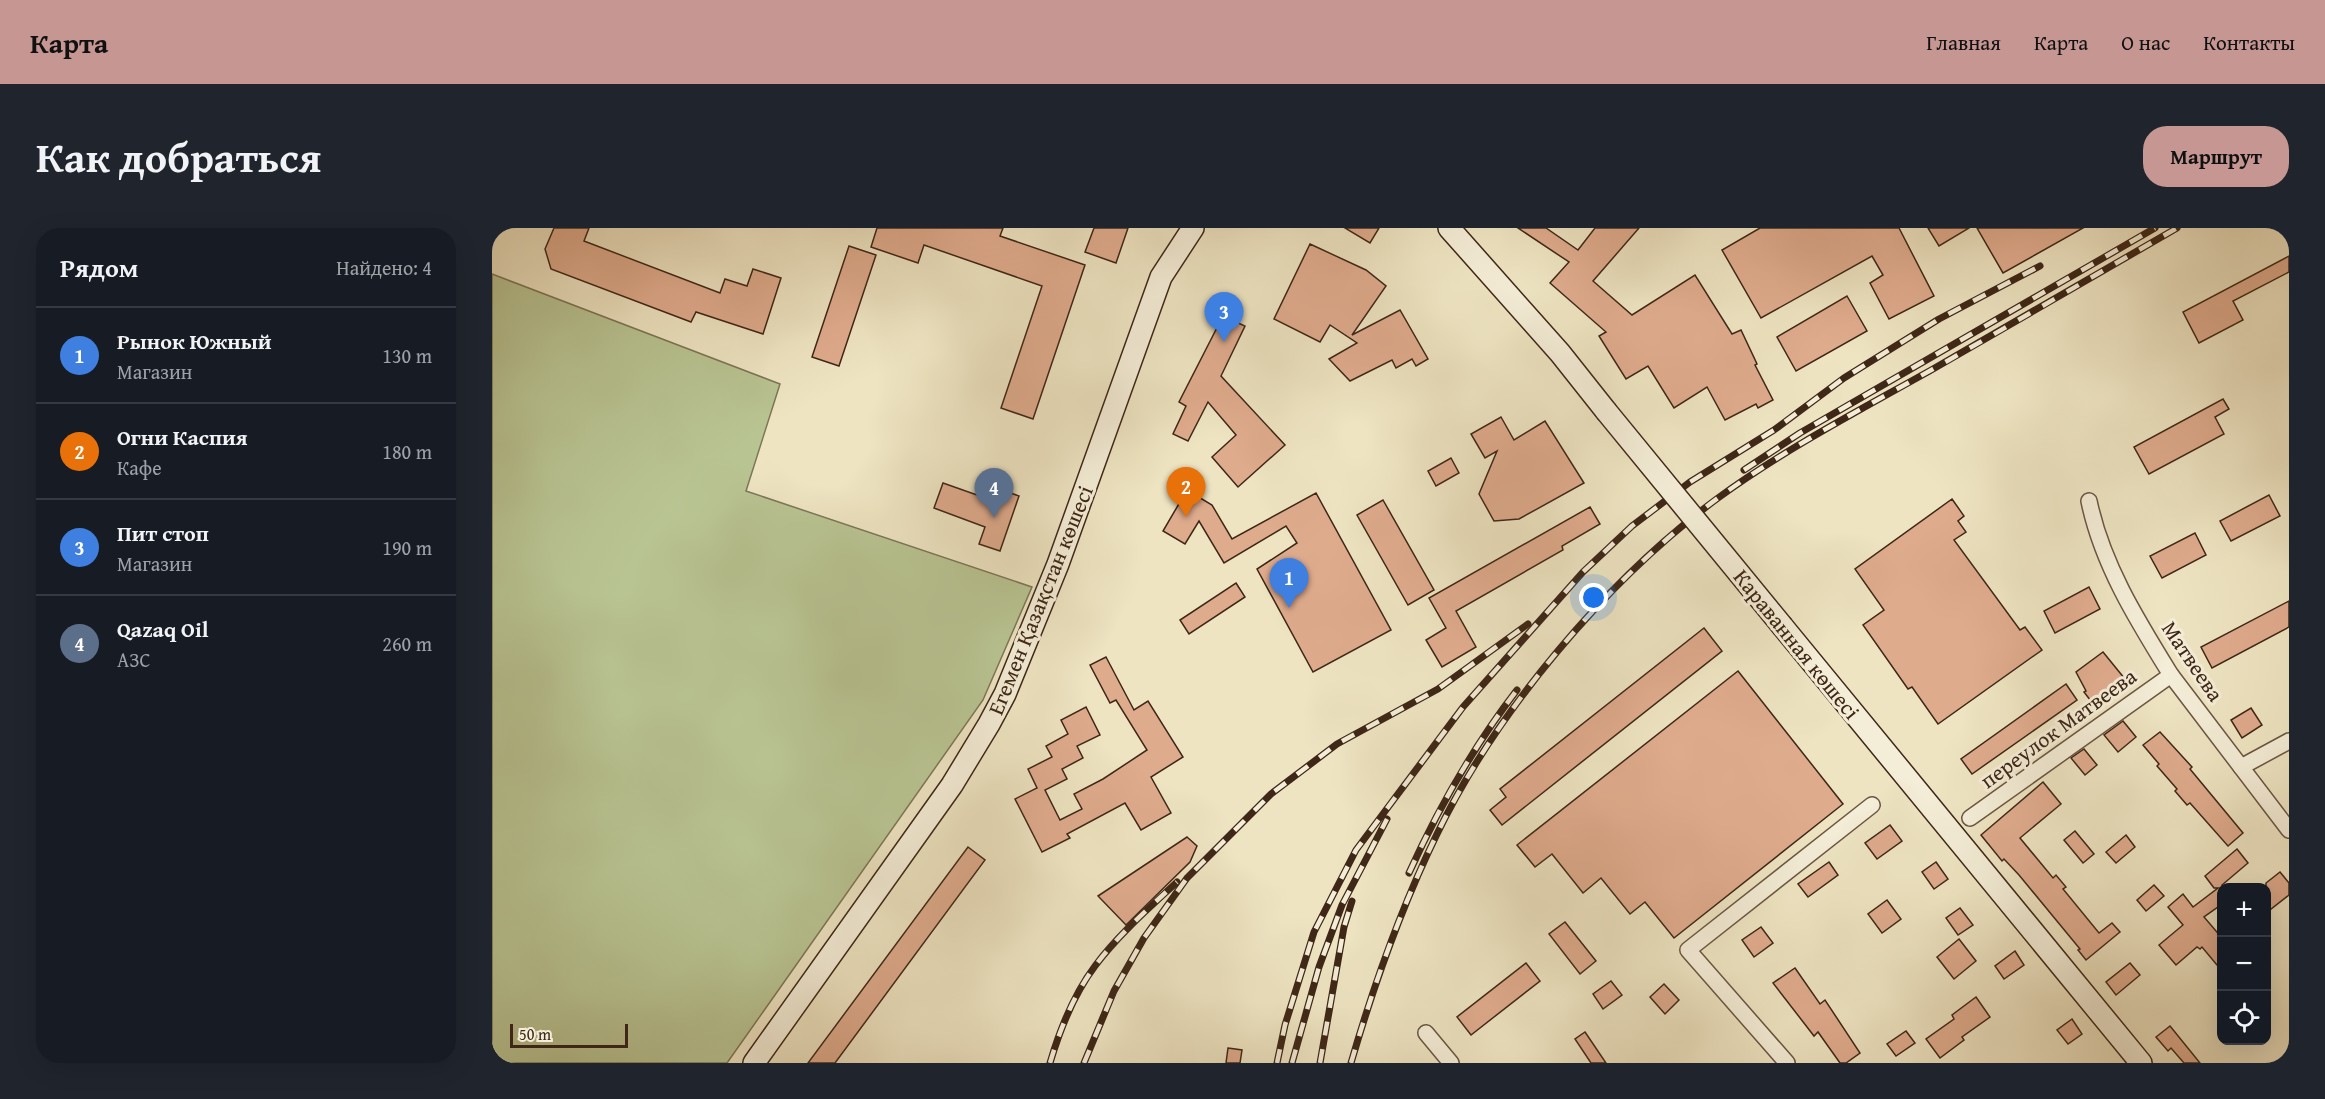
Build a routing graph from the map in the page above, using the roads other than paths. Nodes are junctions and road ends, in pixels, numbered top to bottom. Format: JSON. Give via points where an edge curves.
{"nodes":[{"id":1,"x":1172,"y":228,"type":"edge"},
{"id":2,"x":1193,"y":228,"type":"edge"},
{"id":3,"x":1449,"y":228,"type":"edge"},
{"id":4,"x":1161,"y":277,"type":"junction"},
{"id":5,"x":2089,"y":501,"type":"dead end"},
{"id":6,"x":2171,"y":675,"type":"junction"},
{"id":7,"x":2289,"y":741,"type":"edge"},
{"id":8,"x":2241,"y":766,"type":"junction"},
{"id":9,"x":1872,"y":806,"type":"dead end"},
{"id":10,"x":1970,"y":819,"type":"dead end"},
{"id":11,"x":2289,"y":830,"type":"edge"},
{"id":12,"x":1426,"y":1033,"type":"dead end"},
{"id":13,"x":754,"y":1063,"type":"edge"},
{"id":14,"x":1451,"y":1063,"type":"edge"},
{"id":15,"x":1787,"y":1063,"type":"edge"},
{"id":16,"x":2141,"y":1063,"type":"edge"}],
"edges":[{"from":1,"to":4,"type":"main road"},
{"from":2,"to":4,"type":"main road","name":"Егемен Қазақстан көшесі"},
{"from":3,"to":16,"type":"main road","name":"Караванная көшесі","bridge":true,"via":[[1560,353]]},
{"from":4,"to":13,"type":"main road","name":"Егемен Қазақстан көшесі","via":[[1058,564],[994,714],[952,785]]},
{"from":5,"to":6,"type":"street","name":"Матвеева","via":[[2110,567]]},
{"from":6,"to":8,"type":"street","name":"Матвеева"},
{"from":6,"to":10,"type":"street","name":"переулок Матвеева"},
{"from":7,"to":8,"type":"street"},
{"from":8,"to":11,"type":"street","name":"Матвеева"},
{"from":9,"to":15,"type":"street","via":[[1688,950]]},
{"from":12,"to":14,"type":"street"}]}
